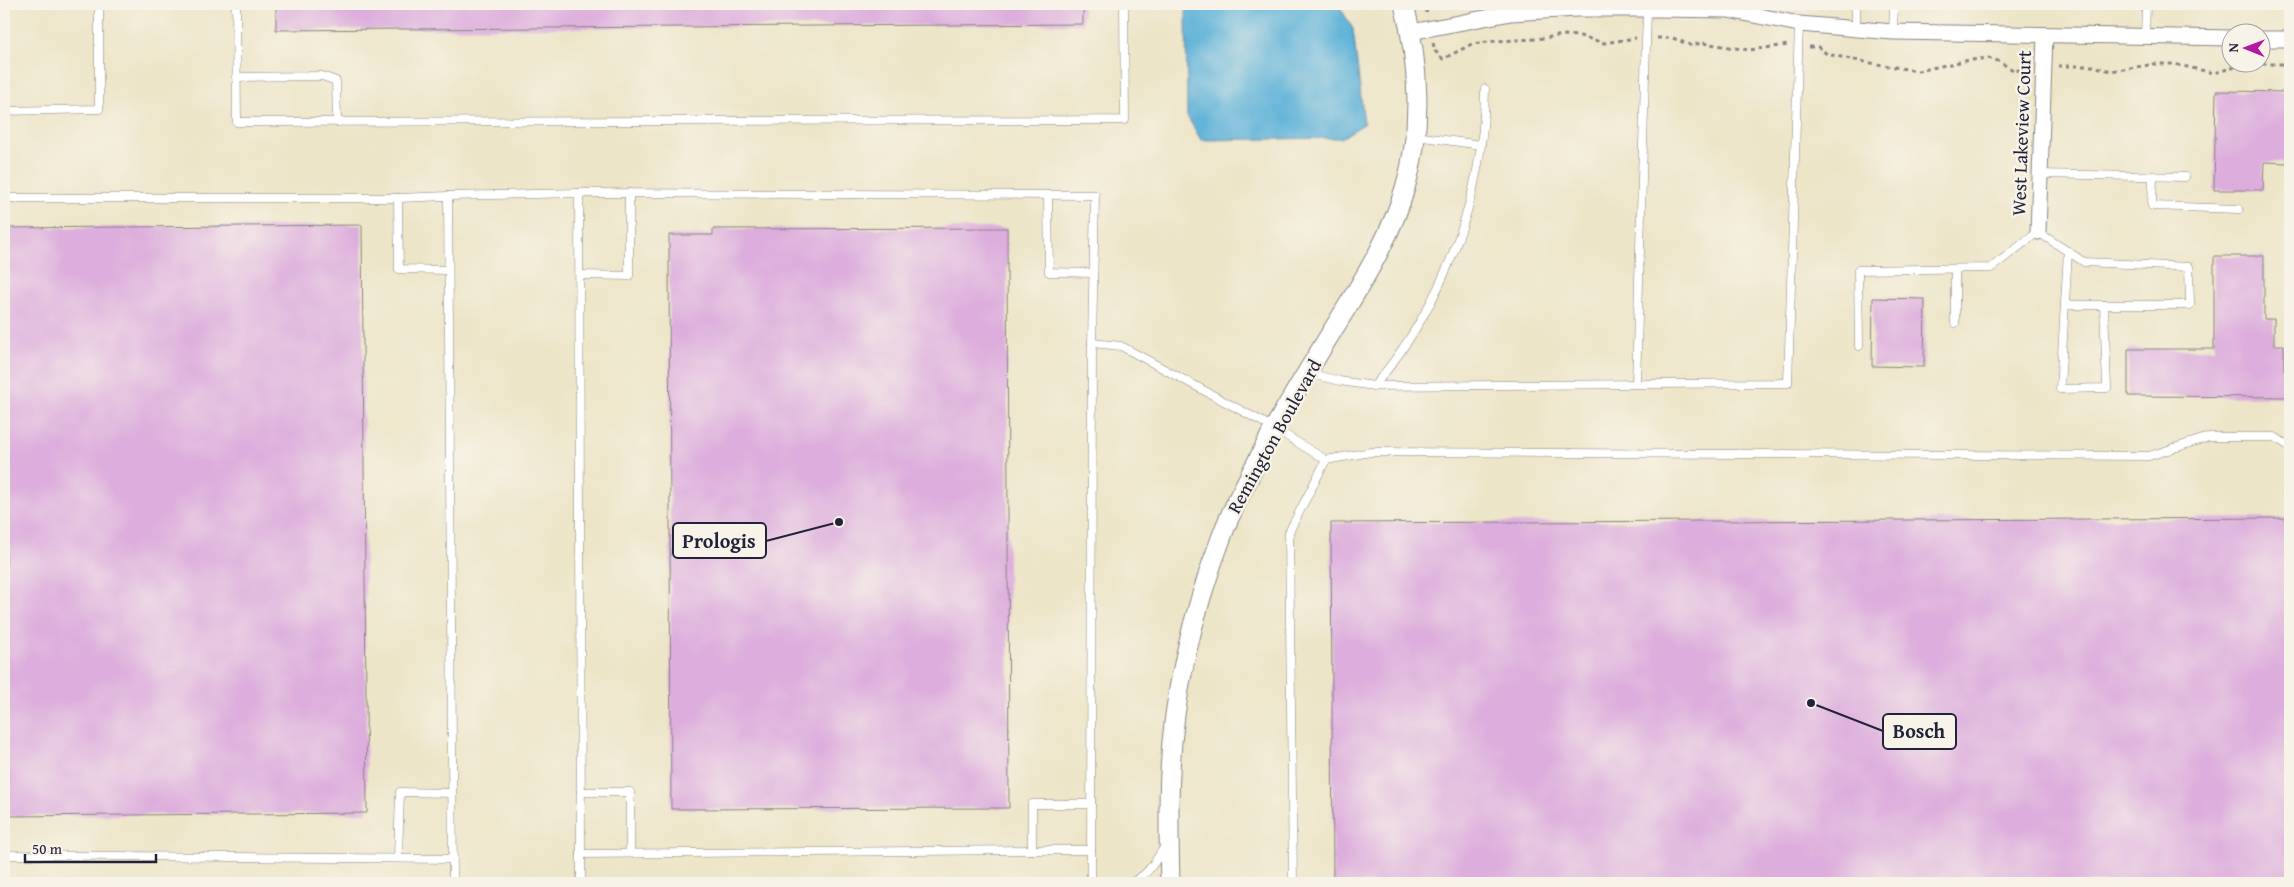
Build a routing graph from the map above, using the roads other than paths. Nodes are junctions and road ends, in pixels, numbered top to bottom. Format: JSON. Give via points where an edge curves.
{"nodes":[{"id":1,"x":99,"y":4,"type":"edge"},
{"id":2,"x":236,"y":4,"type":"edge"},
{"id":3,"x":1124,"y":4,"type":"edge"},
{"id":4,"x":1404,"y":4,"type":"edge"},
{"id":5,"x":1856,"y":4,"type":"edge"},
{"id":6,"x":1894,"y":4,"type":"edge"},
{"id":7,"x":2146,"y":4,"type":"edge"},
{"id":8,"x":1511,"y":8,"type":"edge"},
{"id":9,"x":1647,"y":9,"type":"junction"},
{"id":10,"x":1799,"y":24,"type":"junction"},
{"id":11,"x":1856,"y":30,"type":"junction"},
{"id":12,"x":1411,"y":32,"type":"junction"},
{"id":13,"x":1893,"y":32,"type":"junction"},
{"id":14,"x":2044,"y":35,"type":"junction"},
{"id":15,"x":2145,"y":37,"type":"junction"},
{"id":16,"x":2222,"y":38,"type":"edge"},
{"id":17,"x":2272,"y":39,"type":"edge"},
{"id":18,"x":2290,"y":39,"type":"edge"},
{"id":19,"x":236,"y":77,"type":"junction"},
{"id":20,"x":1485,"y":89,"type":"dead end"},
{"id":21,"x":4,"y":111,"type":"edge"},
{"id":22,"x":337,"y":122,"type":"junction"},
{"id":23,"x":1414,"y":136,"type":"junction"},
{"id":24,"x":1481,"y":145,"type":"junction"},
{"id":25,"x":2040,"y":174,"type":"junction"},
{"id":26,"x":2153,"y":176,"type":"junction"},
{"id":27,"x":2185,"y":177,"type":"dead end"},
{"id":28,"x":579,"y":193,"type":"junction"},
{"id":29,"x":629,"y":193,"type":"junction"},
{"id":30,"x":1048,"y":195,"type":"junction"},
{"id":31,"x":448,"y":196,"type":"junction"},
{"id":32,"x":4,"y":198,"type":"edge"},
{"id":33,"x":398,"y":198,"type":"junction"},
{"id":34,"x":2239,"y":209,"type":"dead end"},
{"id":35,"x":2038,"y":232,"type":"junction"},
{"id":36,"x":2068,"y":251,"type":"junction"},
{"id":37,"x":1955,"y":269,"type":"junction"},
{"id":38,"x":447,"y":270,"type":"junction"},
{"id":39,"x":1093,"y":273,"type":"junction"},
{"id":40,"x":580,"y":276,"type":"junction"},
{"id":41,"x":2064,"y":305,"type":"junction"},
{"id":42,"x":2104,"y":305,"type":"junction"},
{"id":43,"x":1955,"y":323,"type":"dead end"},
{"id":44,"x":1092,"y":344,"type":"junction"},
{"id":45,"x":1858,"y":346,"type":"dead end"},
{"id":46,"x":1307,"y":373,"type":"junction"},
{"id":47,"x":1636,"y":384,"type":"junction"},
{"id":48,"x":1374,"y":386,"type":"junction"},
{"id":49,"x":1274,"y":428,"type":"junction"},
{"id":50,"x":2290,"y":447,"type":"edge"},
{"id":51,"x":1326,"y":460,"type":"junction"},
{"id":52,"x":581,"y":792,"type":"junction"},
{"id":53,"x":452,"y":793,"type":"junction"},
{"id":54,"x":1091,"y":804,"type":"junction"},
{"id":55,"x":1169,"y":837,"type":"junction"},
{"id":56,"x":1032,"y":850,"type":"junction"},
{"id":57,"x":1091,"y":850,"type":"junction"},
{"id":58,"x":581,"y":854,"type":"junction"},
{"id":59,"x":630,"y":854,"type":"junction"},
{"id":60,"x":4,"y":855,"type":"edge"},
{"id":61,"x":398,"y":858,"type":"junction"},
{"id":62,"x":453,"y":859,"type":"junction"},
{"id":63,"x":453,"y":883,"type":"edge"},
{"id":64,"x":581,"y":883,"type":"edge"},
{"id":65,"x":1091,"y":883,"type":"edge"},
{"id":66,"x":1129,"y":883,"type":"edge"},
{"id":67,"x":1170,"y":883,"type":"edge"},
{"id":68,"x":1293,"y":883,"type":"edge"}],
"edges":[{"from":1,"to":21,"type":"lane","via":[[98,109]]},
{"from":2,"to":19,"type":"lane"},
{"from":3,"to":22,"type":"lane","via":[[1125,120]]},
{"from":4,"to":12,"type":"street","name":"Remington Boulevard"},
{"from":5,"to":11,"type":"lane"},
{"from":6,"to":13,"type":"lane"},
{"from":7,"to":15,"type":"lane"},
{"from":8,"to":9,"type":"street"},
{"from":8,"to":12,"type":"street"},
{"from":9,"to":10,"type":"street","via":[[1728,10]]},
{"from":9,"to":47,"type":"lane"},
{"from":10,"to":11,"type":"street"},
{"from":10,"to":47,"type":"lane","via":[[1788,383]]},
{"from":11,"to":13,"type":"street"},
{"from":12,"to":23,"type":"street","name":"Remington Boulevard","via":[[1416,77]]},
{"from":13,"to":14,"type":"street"},
{"from":14,"to":15,"type":"street"},
{"from":14,"to":25,"type":"street","name":"West Lakeview Court"},
{"from":15,"to":16,"type":"street"},
{"from":17,"to":18,"type":"street"},
{"from":19,"to":22,"type":"lane","via":[[322,76],[336,81]]},
{"from":19,"to":22,"type":"lane","via":[[237,122]]},
{"from":20,"to":24,"type":"lane"},
{"from":23,"to":24,"type":"lane"},
{"from":23,"to":46,"type":"street","name":"Remington Boulevard","via":[[1405,187],[1384,241]]},
{"from":24,"to":48,"type":"lane","via":[[1475,186],[1457,245],[1402,352]]},
{"from":25,"to":26,"type":"lane"},
{"from":25,"to":35,"type":"street","name":"West Lakeview Court"},
{"from":26,"to":27,"type":"lane"},
{"from":26,"to":34,"type":"lane","via":[[2152,206]]},
{"from":28,"to":29,"type":"lane"},
{"from":28,"to":31,"type":"lane"},
{"from":28,"to":40,"type":"lane"},
{"from":29,"to":30,"type":"lane"},
{"from":29,"to":40,"type":"lane","via":[[629,276]]},
{"from":30,"to":39,"type":"lane","via":[[1049,272]]},
{"from":30,"to":39,"type":"lane","via":[[1095,195]]},
{"from":31,"to":33,"type":"lane"},
{"from":31,"to":38,"type":"lane"},
{"from":32,"to":33,"type":"lane"},
{"from":33,"to":38,"type":"lane","via":[[399,269]]},
{"from":35,"to":36,"type":"lane"},
{"from":35,"to":37,"type":"lane","via":[[1991,268]]},
{"from":36,"to":41,"type":"lane"},
{"from":36,"to":42,"type":"lane","via":[[2084,262],[2189,266],[2190,305]]},
{"from":37,"to":43,"type":"lane"},
{"from":37,"to":45,"type":"lane","via":[[1858,270]]},
{"from":38,"to":53,"type":"lane"},
{"from":39,"to":44,"type":"lane"},
{"from":40,"to":52,"type":"lane"},
{"from":41,"to":42,"type":"lane"},
{"from":41,"to":42,"type":"lane","via":[[2060,389],[2107,388]]},
{"from":44,"to":49,"type":"lane","via":[[1121,346]]},
{"from":44,"to":54,"type":"lane"},
{"from":46,"to":48,"type":"lane"},
{"from":46,"to":49,"type":"street","name":"Remington Boulevard"},
{"from":47,"to":48,"type":"lane"},
{"from":49,"to":51,"type":"lane"},
{"from":49,"to":55,"type":"street","name":"Remington Boulevard","via":[[1228,518],[1192,630],[1181,681],[1170,772]]},
{"from":50,"to":51,"type":"lane","via":[[2275,437],[2209,437],[2149,456],[1371,452]]},
{"from":51,"to":68,"type":"lane","via":[[1289,532]]},
{"from":52,"to":58,"type":"lane"},
{"from":52,"to":59,"type":"lane","via":[[630,792]]},
{"from":53,"to":61,"type":"lane","via":[[400,792]]},
{"from":53,"to":62,"type":"lane"},
{"from":54,"to":56,"type":"lane","via":[[1032,804]]},
{"from":54,"to":57,"type":"lane"},
{"from":55,"to":66,"type":"lane","via":[[1151,869]]},
{"from":55,"to":67,"type":"street","name":"Remington Boulevard"},
{"from":56,"to":57,"type":"lane"},
{"from":56,"to":59,"type":"lane"},
{"from":57,"to":65,"type":"lane"},
{"from":58,"to":59,"type":"lane"},
{"from":58,"to":64,"type":"lane"},
{"from":60,"to":61,"type":"lane"},
{"from":61,"to":62,"type":"lane"},
{"from":62,"to":63,"type":"lane"}]}
